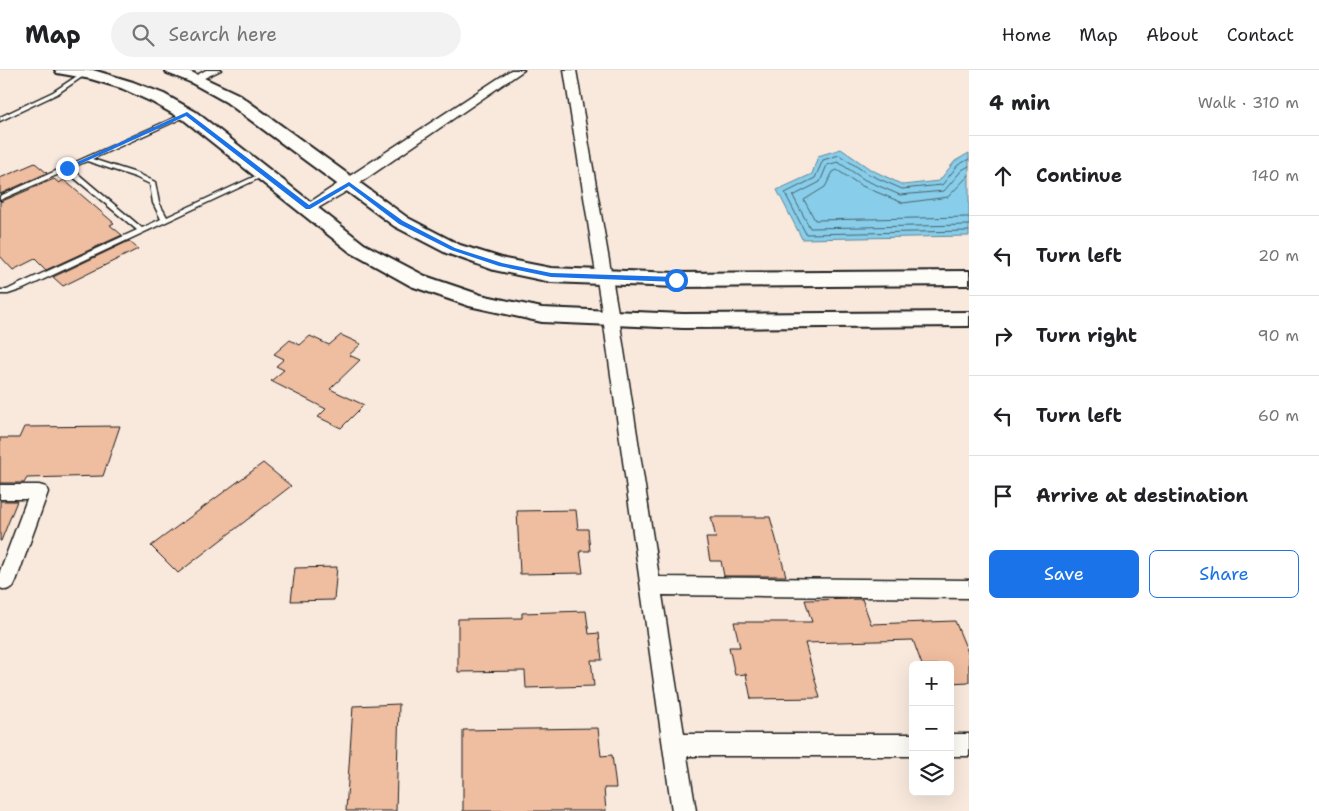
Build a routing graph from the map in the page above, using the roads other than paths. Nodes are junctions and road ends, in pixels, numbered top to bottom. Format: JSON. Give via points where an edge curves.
{"nodes":[{"id":1,"x":63,"y":70,"type":"edge"},
{"id":2,"x":173,"y":70,"type":"edge"},
{"id":3,"x":215,"y":70,"type":"edge"},
{"id":4,"x":518,"y":70,"type":"edge"},
{"id":5,"x":570,"y":70,"type":"edge"},
{"id":6,"x":84,"y":74,"type":"junction"},
{"id":7,"x":196,"y":79,"type":"junction"},
{"id":8,"x":187,"y":114,"type":"junction"},
{"id":9,"x":0,"y":119,"type":"edge"},
{"id":10,"x":87,"y":159,"type":"junction"},
{"id":11,"x":67,"y":168,"type":"junction"},
{"id":12,"x":264,"y":174,"type":"junction"},
{"id":13,"x":349,"y":184,"type":"junction"},
{"id":14,"x":0,"y":198,"type":"edge"},
{"id":15,"x":308,"y":208,"type":"junction"},
{"id":16,"x":165,"y":220,"type":"junction"},
{"id":17,"x":142,"y":231,"type":"junction"},
{"id":18,"x":603,"y":277,"type":"junction"},
{"id":19,"x":969,"y":278,"type":"edge"},
{"id":20,"x":0,"y":292,"type":"edge"},
{"id":21,"x":611,"y":318,"type":"junction"},
{"id":22,"x":969,"y":319,"type":"edge"},
{"id":23,"x":0,"y":492,"type":"edge"},
{"id":24,"x":6,"y":581,"type":"dead end"},
{"id":25,"x":650,"y":586,"type":"junction"},
{"id":26,"x":969,"y":589,"type":"edge"},
{"id":27,"x":674,"y":745,"type":"junction"},
{"id":28,"x":909,"y":745,"type":"edge"},
{"id":29,"x":954,"y":745,"type":"edge"},
{"id":30,"x":969,"y":745,"type":"edge"},
{"id":31,"x":684,"y":811,"type":"edge"}],
"edges":[{"from":1,"to":6,"type":"street"},
{"from":2,"to":7,"type":"street"},
{"from":3,"to":7,"type":"street"},
{"from":4,"to":13,"type":"street"},
{"from":5,"to":18,"type":"street"},
{"from":6,"to":8,"type":"street","via":[[127,84]]},
{"from":6,"to":9,"type":"lane","via":[[55,93]]},
{"from":7,"to":13,"type":"street","via":[[232,98]]},
{"from":8,"to":10,"type":"lane"},
{"from":8,"to":12,"type":"street"},
{"from":10,"to":11,"type":"lane"},
{"from":10,"to":16,"type":"lane","via":[[105,167],[138,174],[152,183],[156,204]]},
{"from":11,"to":14,"type":"lane"},
{"from":11,"to":17,"type":"lane"},
{"from":12,"to":15,"type":"street"},
{"from":12,"to":16,"type":"lane"},
{"from":13,"to":15,"type":"street"},
{"from":13,"to":18,"type":"street","via":[[401,222],[453,249],[501,265],[551,275]]},
{"from":15,"to":21,"type":"street","via":[[357,248],[418,281],[477,301],[542,315]]},
{"from":16,"to":17,"type":"lane"},
{"from":17,"to":20,"type":"lane","via":[[14,290]]},
{"from":18,"to":19,"type":"street","via":[[676,280]]},
{"from":18,"to":21,"type":"street"},
{"from":21,"to":22,"type":"street","via":[[683,321]]},
{"from":21,"to":25,"type":"street"},
{"from":23,"to":24,"type":"street","via":[[39,492]]},
{"from":25,"to":26,"type":"street"},
{"from":25,"to":27,"type":"street"},
{"from":27,"to":28,"type":"street"},
{"from":27,"to":31,"type":"street"},
{"from":29,"to":30,"type":"street"}]}
